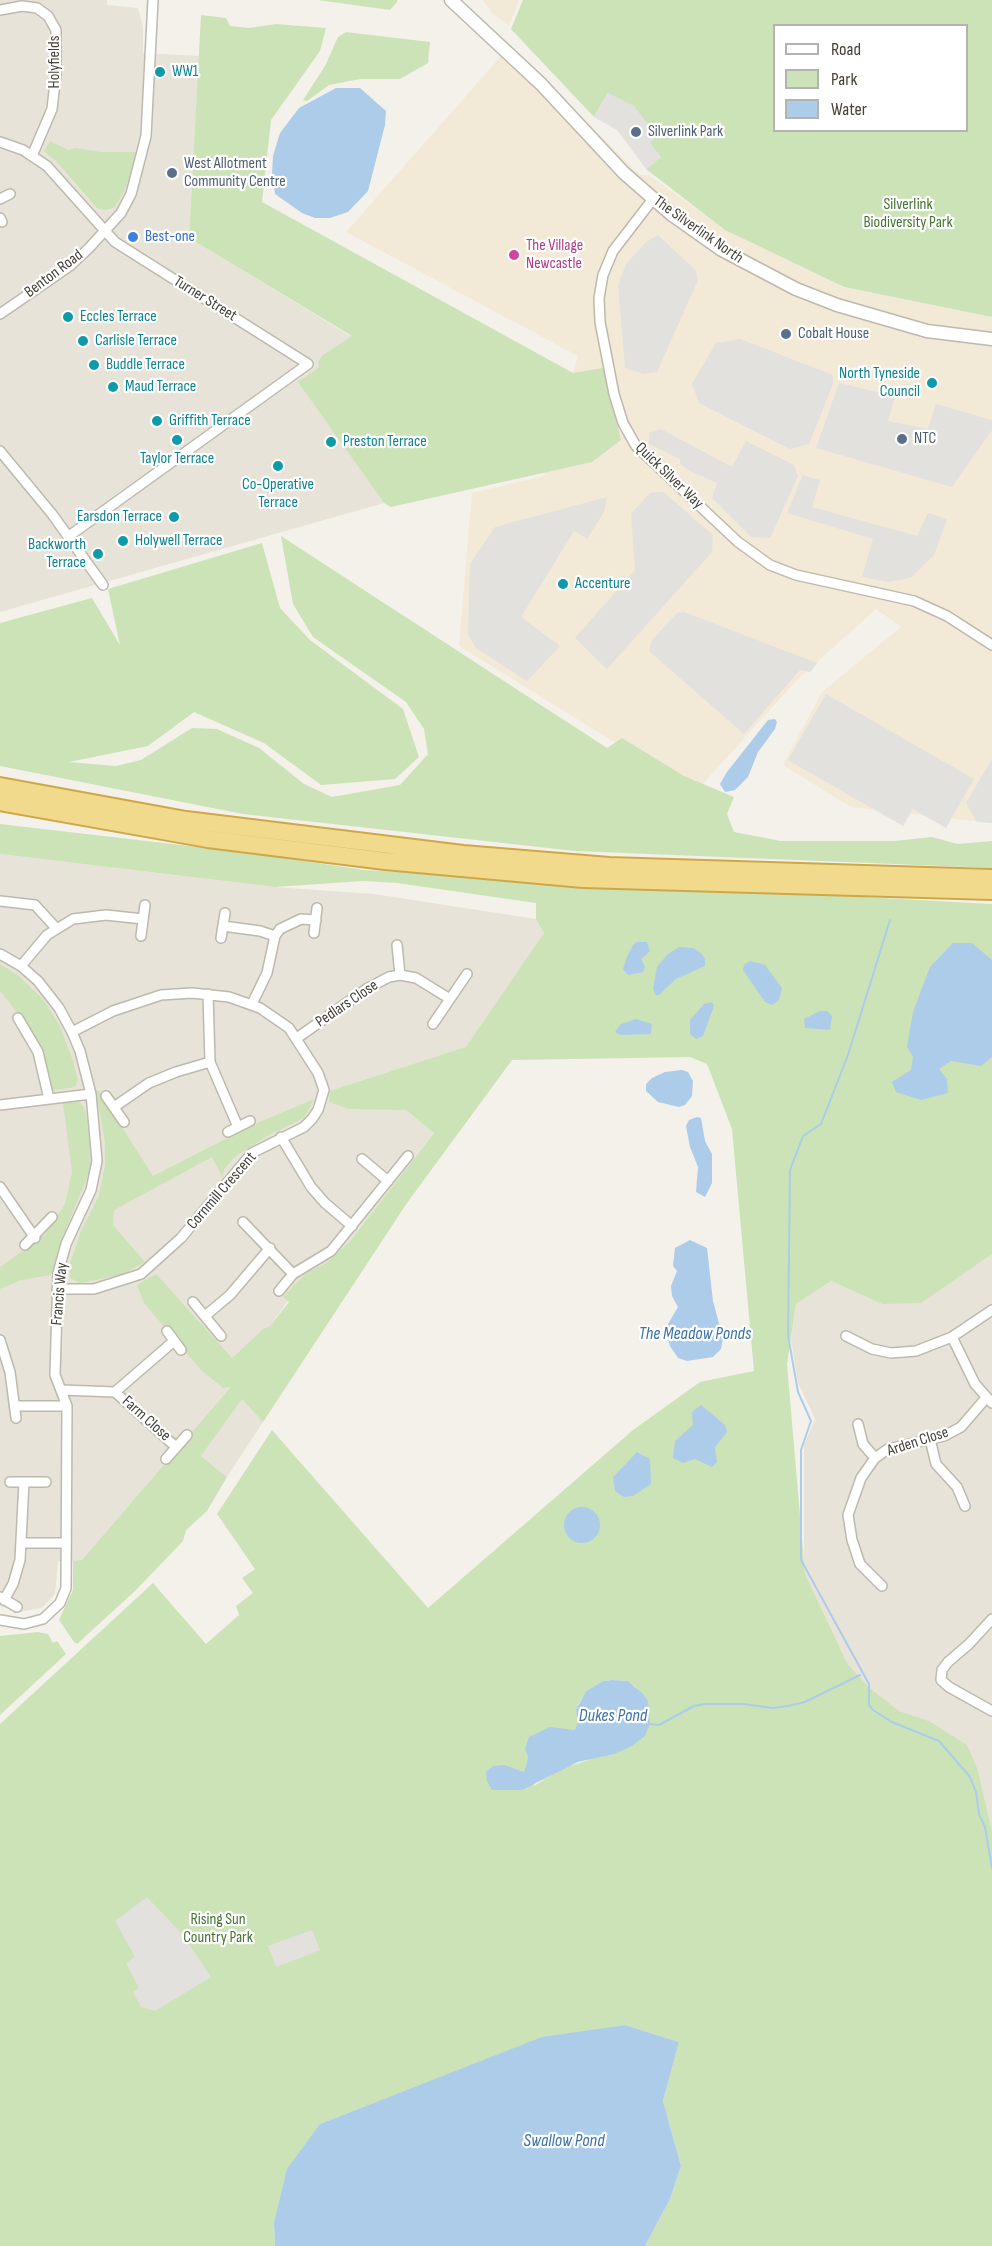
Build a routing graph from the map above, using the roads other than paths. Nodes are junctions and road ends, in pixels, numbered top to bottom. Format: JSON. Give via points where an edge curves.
{"nodes":[{"id":1,"x":153,"y":0,"type":"edge"},
{"id":2,"x":451,"y":0,"type":"edge"},
{"id":3,"x":463,"y":0,"type":"edge"},
{"id":4,"x":0,"y":10,"type":"edge"},
{"id":5,"x":467,"y":14,"type":"junction"},
{"id":6,"x":0,"y":142,"type":"edge"},
{"id":7,"x":32,"y":156,"type":"junction"},
{"id":8,"x":10,"y":195,"type":"dead end"},
{"id":9,"x":0,"y":199,"type":"edge"},
{"id":10,"x":653,"y":199,"type":"junction"},
{"id":11,"x":104,"y":230,"type":"junction"},
{"id":12,"x":0,"y":314,"type":"edge"},
{"id":13,"x":992,"y":339,"type":"edge"},
{"id":14,"x":0,"y":451,"type":"edge"},
{"id":15,"x":69,"y":536,"type":"junction"},
{"id":16,"x":103,"y":585,"type":"dead end"},
{"id":17,"x":992,"y":645,"type":"edge"},
{"id":18,"x":3,"y":790,"type":"edge"},
{"id":19,"x":0,"y":813,"type":"edge"},
{"id":20,"x":80,"y":818,"type":"junction"},
{"id":21,"x":992,"y":878,"type":"edge"},
{"id":22,"x":992,"y":891,"type":"edge"},
{"id":23,"x":0,"y":901,"type":"edge"},
{"id":24,"x":145,"y":905,"type":"dead end"},
{"id":25,"x":317,"y":908,"type":"dead end"},
{"id":26,"x":225,"y":913,"type":"dead end"},
{"id":27,"x":143,"y":919,"type":"junction"},
{"id":28,"x":316,"y":920,"type":"junction"},
{"id":29,"x":223,"y":926,"type":"junction"},
{"id":30,"x":56,"y":927,"type":"junction"},
{"id":31,"x":314,"y":933,"type":"dead end"},
{"id":32,"x":141,"y":936,"type":"dead end"},
{"id":33,"x":275,"y":936,"type":"junction"},
{"id":34,"x":221,"y":938,"type":"dead end"},
{"id":35,"x":397,"y":945,"type":"dead end"},
{"id":36,"x":0,"y":954,"type":"edge"},
{"id":37,"x":21,"y":966,"type":"junction"},
{"id":38,"x":467,"y":974,"type":"dead end"},
{"id":39,"x":400,"y":975,"type":"junction"},
{"id":40,"x":208,"y":994,"type":"junction"},
{"id":41,"x":450,"y":999,"type":"junction"},
{"id":42,"x":252,"y":1004,"type":"junction"},
{"id":43,"x":18,"y":1018,"type":"dead end"},
{"id":44,"x":432,"y":1024,"type":"dead end"},
{"id":45,"x":72,"y":1032,"type":"junction"},
{"id":46,"x":297,"y":1038,"type":"junction"},
{"id":47,"x":210,"y":1062,"type":"junction"},
{"id":48,"x":91,"y":1094,"type":"junction"},
{"id":49,"x":106,"y":1096,"type":"dead end"},
{"id":50,"x":49,"y":1099,"type":"junction"},
{"id":51,"x":0,"y":1105,"type":"edge"},
{"id":52,"x":114,"y":1107,"type":"junction"},
{"id":53,"x":250,"y":1121,"type":"dead end"},
{"id":54,"x":124,"y":1122,"type":"dead end"},
{"id":55,"x":238,"y":1127,"type":"junction"},
{"id":56,"x":228,"y":1132,"type":"dead end"},
{"id":57,"x":281,"y":1137,"type":"junction"},
{"id":58,"x":408,"y":1156,"type":"dead end"},
{"id":59,"x":362,"y":1159,"type":"dead end"},
{"id":60,"x":388,"y":1181,"type":"junction"},
{"id":61,"x":0,"y":1187,"type":"edge"},
{"id":62,"x":52,"y":1217,"type":"dead end"},
{"id":63,"x":243,"y":1222,"type":"dead end"},
{"id":64,"x":352,"y":1226,"type":"junction"},
{"id":65,"x":35,"y":1238,"type":"junction"},
{"id":66,"x":25,"y":1245,"type":"dead end"},
{"id":67,"x":270,"y":1248,"type":"junction"},
{"id":68,"x":293,"y":1274,"type":"junction"},
{"id":69,"x":57,"y":1289,"type":"junction"},
{"id":70,"x":279,"y":1291,"type":"dead end"},
{"id":71,"x":193,"y":1302,"type":"dead end"},
{"id":72,"x":992,"y":1310,"type":"edge"},
{"id":73,"x":205,"y":1316,"type":"junction"},
{"id":74,"x":167,"y":1331,"type":"dead end"},
{"id":75,"x":220,"y":1336,"type":"dead end"},
{"id":76,"x":846,"y":1336,"type":"dead end"},
{"id":77,"x":952,"y":1337,"type":"junction"},
{"id":78,"x":0,"y":1340,"type":"edge"},
{"id":79,"x":174,"y":1341,"type":"junction"},
{"id":80,"x":182,"y":1350,"type":"dead end"},
{"id":81,"x":61,"y":1390,"type":"junction"},
{"id":82,"x":115,"y":1392,"type":"junction"},
{"id":83,"x":989,"y":1400,"type":"edge"},
{"id":84,"x":15,"y":1406,"type":"junction"},
{"id":85,"x":67,"y":1406,"type":"junction"},
{"id":86,"x":16,"y":1418,"type":"dead end"},
{"id":87,"x":858,"y":1424,"type":"dead end"},
{"id":88,"x":187,"y":1435,"type":"dead end"},
{"id":89,"x":930,"y":1439,"type":"junction"},
{"id":90,"x":176,"y":1447,"type":"junction"},
{"id":91,"x":875,"y":1458,"type":"junction"},
{"id":92,"x":166,"y":1459,"type":"dead end"},
{"id":93,"x":10,"y":1482,"type":"dead end"},
{"id":94,"x":24,"y":1482,"type":"junction"},
{"id":95,"x":46,"y":1482,"type":"dead end"},
{"id":96,"x":965,"y":1506,"type":"dead end"},
{"id":97,"x":65,"y":1542,"type":"junction"},
{"id":98,"x":21,"y":1543,"type":"junction"},
{"id":99,"x":882,"y":1586,"type":"dead end"},
{"id":100,"x":2,"y":1599,"type":"edge"},
{"id":101,"x":17,"y":1607,"type":"dead end"},
{"id":102,"x":992,"y":1619,"type":"edge"},
{"id":103,"x":0,"y":1620,"type":"edge"},
{"id":104,"x":992,"y":1711,"type":"edge"}],
"edges":[{"from":1,"to":11,"type":"street","name":"Benton Road","via":[[144,151],[126,205]]},
{"from":2,"to":5,"type":"street","name":"The Silverlink North"},
{"from":3,"to":5,"type":"street","name":"The Silverlink North"},
{"from":4,"to":7,"type":"street","name":"Holyfields","via":[[37,8],[48,16],[56,30],[52,109]]},
{"from":5,"to":10,"type":"street","name":"The Silverlink North"},
{"from":6,"to":7,"type":"street"},
{"from":7,"to":11,"type":"street","via":[[55,174]]},
{"from":8,"to":9,"type":"street"},
{"from":10,"to":13,"type":"street","name":"The Silverlink North","via":[[722,250],[796,289],[893,323]]},
{"from":10,"to":17,"type":"street","name":"Quick Silver Way","via":[[613,251],[599,298],[614,394],[631,440],[738,542],[770,565],[796,575],[908,599],[935,609]]},
{"from":11,"to":12,"type":"street","name":"Benton Road","via":[[70,265]]},
{"from":11,"to":15,"type":"street","name":"Turner Street","via":[[115,242],[308,364]]},
{"from":14,"to":15,"type":"street"},
{"from":15,"to":16,"type":"street"},
{"from":18,"to":20,"type":"highway"},
{"from":18,"to":21,"type":"highway","via":[[186,820],[463,854],[609,866]]},
{"from":19,"to":20,"type":"highway"},
{"from":20,"to":22,"type":"highway","via":[[385,861],[583,879]]},
{"from":23,"to":30,"type":"street","via":[[36,905]]},
{"from":24,"to":27,"type":"street"},
{"from":25,"to":28,"type":"street"},
{"from":26,"to":29,"type":"street"},
{"from":27,"to":30,"type":"street","via":[[93,915]]},
{"from":27,"to":32,"type":"street"},
{"from":28,"to":31,"type":"street"},
{"from":28,"to":33,"type":"street","via":[[290,922]]},
{"from":29,"to":33,"type":"street"},
{"from":29,"to":34,"type":"street"},
{"from":30,"to":37,"type":"street"},
{"from":33,"to":42,"type":"street","via":[[267,973]]},
{"from":35,"to":39,"type":"street","name":"Pedlars Close"},
{"from":36,"to":37,"type":"street","name":"Francis Way"},
{"from":37,"to":45,"type":"street","name":"Francis Way","via":[[48,992]]},
{"from":38,"to":41,"type":"street"},
{"from":39,"to":41,"type":"street","name":"Pedlars Close","via":[[423,981]]},
{"from":39,"to":46,"type":"street","name":"Pedlars Close","via":[[368,988]]},
{"from":40,"to":42,"type":"street","name":"Cornmill Crescent"},
{"from":40,"to":45,"type":"street","name":"Cornmill Crescent","via":[[178,993],[144,999]]},
{"from":40,"to":47,"type":"street"},
{"from":41,"to":44,"type":"street"},
{"from":42,"to":46,"type":"street","name":"Cornmill Crescent","via":[[275,1017]]},
{"from":43,"to":50,"type":"street","via":[[38,1052]]},
{"from":45,"to":48,"type":"street","name":"Francis Way"},
{"from":46,"to":57,"type":"street","name":"Cornmill Crescent","via":[[324,1090],[322,1101],[304,1127]]},
{"from":47,"to":52,"type":"street","via":[[149,1083]]},
{"from":47,"to":55,"type":"street"},
{"from":48,"to":50,"type":"street"},
{"from":48,"to":69,"type":"street","name":"Francis Way","via":[[96,1175],[66,1244]]},
{"from":49,"to":52,"type":"street"},
{"from":50,"to":51,"type":"street"},
{"from":52,"to":54,"type":"street"},
{"from":53,"to":55,"type":"street"},
{"from":55,"to":56,"type":"street"},
{"from":57,"to":64,"type":"street","via":[[311,1187]]},
{"from":57,"to":69,"type":"street","name":"Cornmill Crescent","via":[[246,1159],[180,1238],[141,1274],[94,1289]]},
{"from":58,"to":60,"type":"street"},
{"from":59,"to":60,"type":"street"},
{"from":60,"to":64,"type":"street"},
{"from":61,"to":65,"type":"street"},
{"from":62,"to":65,"type":"street"},
{"from":63,"to":67,"type":"street"},
{"from":64,"to":68,"type":"street","via":[[331,1251]]},
{"from":65,"to":66,"type":"street"},
{"from":67,"to":68,"type":"street"},
{"from":67,"to":73,"type":"street","via":[[230,1295]]},
{"from":68,"to":70,"type":"street"},
{"from":69,"to":81,"type":"street","name":"Francis Way","via":[[55,1375]]},
{"from":71,"to":73,"type":"street"},
{"from":72,"to":77,"type":"street"},
{"from":73,"to":75,"type":"street"},
{"from":74,"to":79,"type":"street"},
{"from":76,"to":77,"type":"street","via":[[891,1353],[916,1351]]},
{"from":77,"to":83,"type":"street","via":[[975,1384]]},
{"from":78,"to":84,"type":"street","via":[[7,1357]]},
{"from":79,"to":80,"type":"street"},
{"from":79,"to":82,"type":"street","name":"Farm Close"},
{"from":81,"to":82,"type":"street","name":"Farm Close"},
{"from":81,"to":85,"type":"street","name":"Francis Way"},
{"from":82,"to":90,"type":"street","name":"Farm Close"},
{"from":83,"to":89,"type":"street","name":"Arden Close","via":[[961,1427]]},
{"from":84,"to":85,"type":"street"},
{"from":84,"to":86,"type":"street"},
{"from":85,"to":97,"type":"street","name":"Francis Way"},
{"from":87,"to":91,"type":"street","via":[[863,1444]]},
{"from":88,"to":90,"type":"street","name":"Farm Close"},
{"from":89,"to":91,"type":"street","name":"Arden Close","via":[[888,1449]]},
{"from":89,"to":96,"type":"street","via":[[936,1464],[957,1487]]},
{"from":90,"to":92,"type":"street","name":"Farm Close"},
{"from":91,"to":99,"type":"street","name":"Arden Close","via":[[861,1478],[848,1515],[860,1564]]},
{"from":93,"to":94,"type":"street"},
{"from":94,"to":95,"type":"street"},
{"from":94,"to":98,"type":"street"},
{"from":97,"to":98,"type":"street"},
{"from":97,"to":103,"type":"street","name":"Francis Way","via":[[66,1588],[60,1604],[31,1623]]},
{"from":98,"to":100,"type":"street","via":[[15,1577]]},
{"from":100,"to":101,"type":"street"},
{"from":102,"to":104,"type":"street","via":[[948,1662],[941,1680]]}]}
